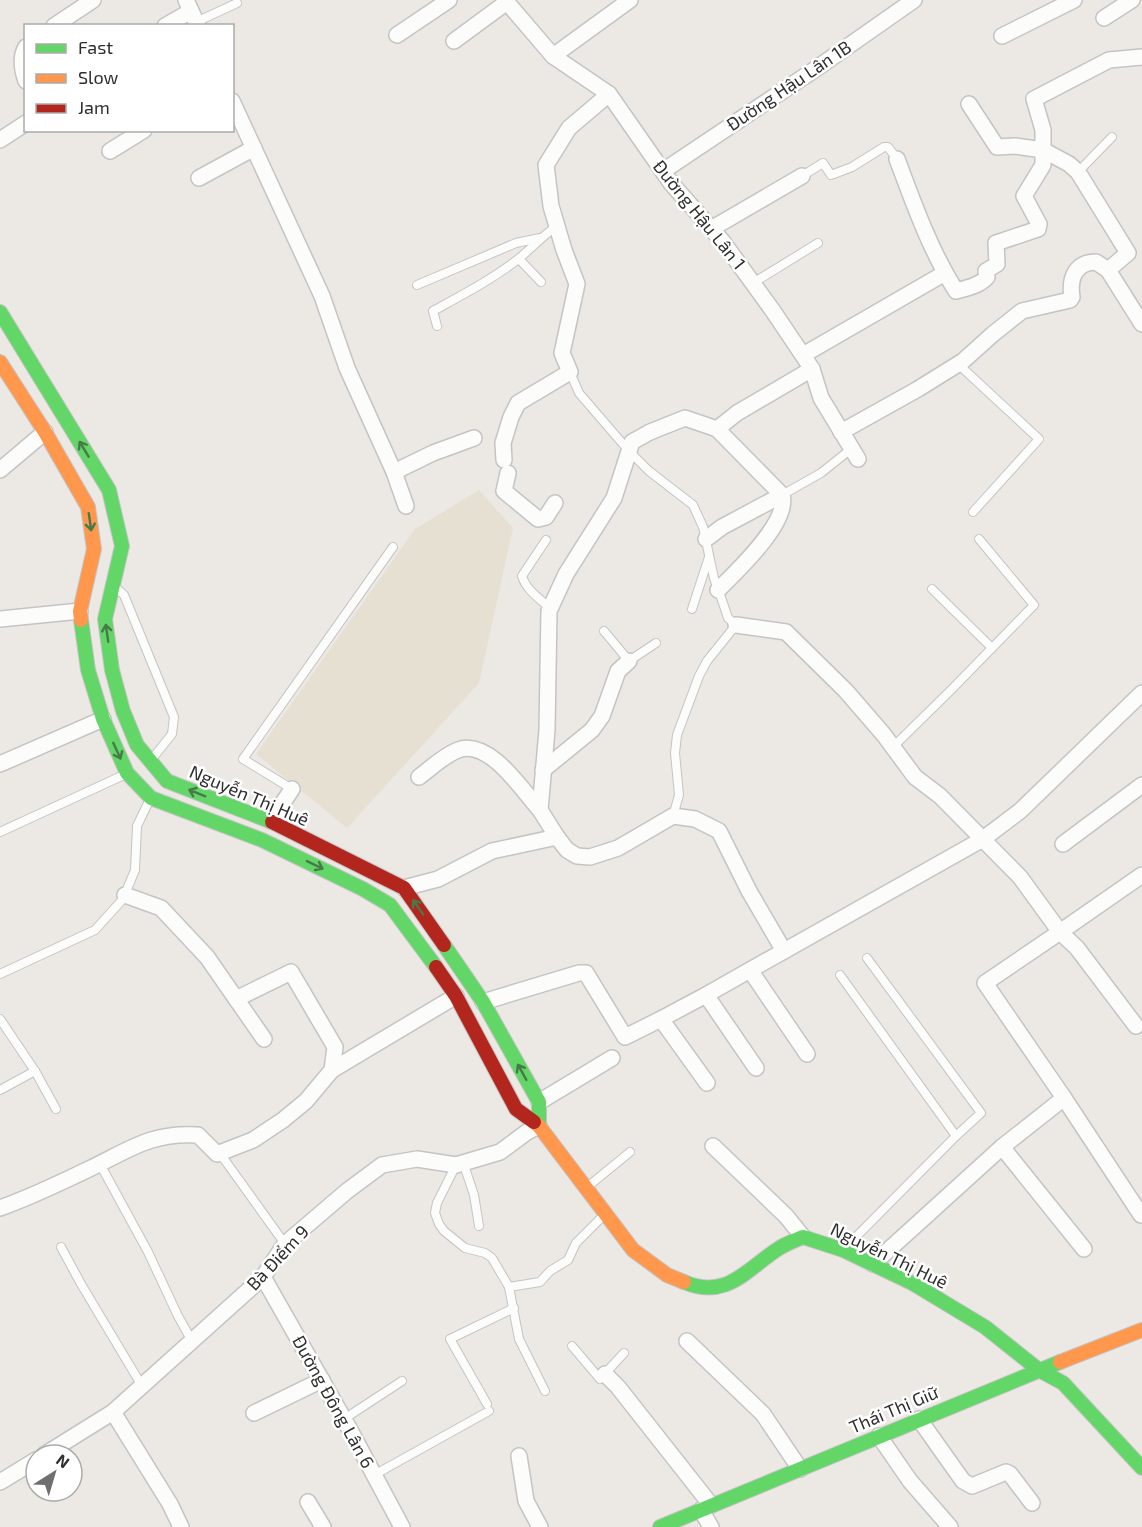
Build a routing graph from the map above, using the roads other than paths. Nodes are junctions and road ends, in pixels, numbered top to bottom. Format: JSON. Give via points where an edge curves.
{"nodes":[{"id":1,"x":93,"y":0,"type":"edge"},
{"id":2,"x":449,"y":0,"type":"edge"},
{"id":3,"x":630,"y":0,"type":"edge"},
{"id":4,"x":914,"y":0,"type":"edge"},
{"id":5,"x":1074,"y":0,"type":"edge"},
{"id":6,"x":1132,"y":0,"type":"edge"},
{"id":7,"x":510,"y":2,"type":"edge"},
{"id":8,"x":237,"y":3,"type":"dead end"},
{"id":9,"x":193,"y":15,"type":"edge"},
{"id":10,"x":1104,"y":18,"type":"dead end"},
{"id":11,"x":57,"y":24,"type":"edge"},
{"id":12,"x":170,"y":24,"type":"edge"},
{"id":13,"x":397,"y":35,"type":"dead end"},
{"id":14,"x":1002,"y":36,"type":"dead end"},
{"id":15,"x":454,"y":41,"type":"dead end"},
{"id":16,"x":24,"y":51,"type":"edge"},
{"id":17,"x":553,"y":56,"type":"junction"},
{"id":18,"x":1142,"y":57,"type":"edge"},
{"id":19,"x":24,"y":72,"type":"edge"},
{"id":20,"x":609,"y":94,"type":"junction"},
{"id":21,"x":969,"y":104,"type":"dead end"},
{"id":22,"x":234,"y":105,"type":"edge"},
{"id":23,"x":24,"y":124,"type":"edge"},
{"id":24,"x":141,"y":132,"type":"edge"},
{"id":25,"x":1112,"y":137,"type":"dead end"},
{"id":26,"x":0,"y":140,"type":"edge"},
{"id":27,"x":254,"y":148,"type":"junction"},
{"id":28,"x":1043,"y":150,"type":"junction"},
{"id":29,"x":110,"y":151,"type":"dead end"},
{"id":30,"x":897,"y":159,"type":"joint"},
{"id":31,"x":663,"y":171,"type":"junction"},
{"id":32,"x":1078,"y":172,"type":"junction"},
{"id":33,"x":802,"y":176,"type":"joint"},
{"id":34,"x":199,"y":178,"type":"dead end"},
{"id":35,"x":557,"y":226,"type":"junction"},
{"id":36,"x":711,"y":229,"type":"junction"},
{"id":37,"x":540,"y":238,"type":"junction"},
{"id":38,"x":818,"y":243,"type":"dead end"},
{"id":39,"x":519,"y":259,"type":"junction"},
{"id":40,"x":1108,"y":270,"type":"junction"},
{"id":41,"x":945,"y":273,"type":"junction"},
{"id":42,"x":541,"y":282,"type":"dead end"},
{"id":43,"x":753,"y":283,"type":"junction"},
{"id":44,"x":417,"y":285,"type":"dead end"},
{"id":45,"x":0,"y":312,"type":"edge"},
{"id":46,"x":1142,"y":324,"type":"edge"},
{"id":47,"x":437,"y":326,"type":"dead end"},
{"id":48,"x":802,"y":355,"type":"junction"},
{"id":49,"x":0,"y":362,"type":"edge"},
{"id":50,"x":958,"y":364,"type":"junction"},
{"id":51,"x":812,"y":369,"type":"junction"},
{"id":52,"x":570,"y":372,"type":"junction"},
{"id":53,"x":717,"y":429,"type":"junction"},
{"id":54,"x":45,"y":432,"type":"junction"},
{"id":55,"x":841,"y":432,"type":"junction"},
{"id":56,"x":474,"y":438,"type":"dead end"},
{"id":57,"x":629,"y":451,"type":"junction"},
{"id":58,"x":854,"y":454,"type":"joint"},
{"id":59,"x":0,"y":470,"type":"edge"},
{"id":60,"x":394,"y":471,"type":"junction"},
{"id":61,"x":782,"y":495,"type":"junction"},
{"id":62,"x":555,"y":503,"type":"dead end"},
{"id":63,"x":406,"y":506,"type":"dead end"},
{"id":64,"x":973,"y":512,"type":"dead end"},
{"id":65,"x":706,"y":539,"type":"junction"},
{"id":66,"x":979,"y":539,"type":"dead end"},
{"id":67,"x":546,"y":540,"type":"dead end"},
{"id":68,"x":393,"y":547,"type":"dead end"},
{"id":69,"x":710,"y":556,"type":"junction"},
{"id":70,"x":113,"y":585,"type":"junction"},
{"id":71,"x":932,"y":589,"type":"dead end"},
{"id":72,"x":718,"y":590,"type":"junction"},
{"id":73,"x":550,"y":608,"type":"junction"},
{"id":74,"x":692,"y":609,"type":"dead end"},
{"id":75,"x":80,"y":611,"type":"junction"},
{"id":76,"x":0,"y":619,"type":"edge"},
{"id":77,"x":736,"y":625,"type":"junction"},
{"id":78,"x":604,"y":631,"type":"dead end"},
{"id":79,"x":656,"y":643,"type":"dead end"},
{"id":80,"x":992,"y":648,"type":"junction"},
{"id":81,"x":629,"y":661,"type":"junction"},
{"id":82,"x":1142,"y":693,"type":"edge"},
{"id":83,"x":103,"y":719,"type":"junction"},
{"id":84,"x":893,"y":747,"type":"junction"},
{"id":85,"x":150,"y":761,"type":"junction"},
{"id":86,"x":0,"y":764,"type":"edge"},
{"id":87,"x":543,"y":770,"type":"junction"},
{"id":88,"x":127,"y":773,"type":"junction"},
{"id":89,"x":419,"y":777,"type":"dead end"},
{"id":90,"x":1142,"y":785,"type":"edge"},
{"id":91,"x":291,"y":789,"type":"joint"},
{"id":92,"x":151,"y":798,"type":"junction"},
{"id":93,"x":540,"y":810,"type":"junction"},
{"id":94,"x":673,"y":816,"type":"junction"},
{"id":95,"x":271,"y":821,"type":"junction"},
{"id":96,"x":0,"y":832,"type":"edge"},
{"id":97,"x":557,"y":837,"type":"junction"},
{"id":98,"x":983,"y":839,"type":"junction"},
{"id":99,"x":262,"y":840,"type":"junction"},
{"id":100,"x":1063,"y":844,"type":"dead end"},
{"id":101,"x":1142,"y":875,"type":"edge"},
{"id":102,"x":404,"y":888,"type":"junction"},
{"id":103,"x":125,"y":895,"type":"junction"},
{"id":104,"x":1060,"y":932,"type":"junction"},
{"id":105,"x":784,"y":951,"type":"junction"},
{"id":106,"x":867,"y":958,"type":"dead end"},
{"id":107,"x":750,"y":970,"type":"junction"},
{"id":108,"x":0,"y":974,"type":"edge"},
{"id":109,"x":840,"y":975,"type":"dead end"},
{"id":110,"x":706,"y":995,"type":"junction"},
{"id":111,"x":456,"y":996,"type":"junction"},
{"id":112,"x":236,"y":999,"type":"junction"},
{"id":113,"x":483,"y":1002,"type":"junction"},
{"id":114,"x":0,"y":1019,"type":"edge"},
{"id":115,"x":660,"y":1019,"type":"junction"},
{"id":116,"x":1136,"y":1026,"type":"dead end"},
{"id":117,"x":264,"y":1039,"type":"dead end"},
{"id":118,"x":807,"y":1054,"type":"dead end"},
{"id":119,"x":612,"y":1058,"type":"dead end"},
{"id":120,"x":756,"y":1068,"type":"dead end"},
{"id":121,"x":332,"y":1070,"type":"junction"},
{"id":122,"x":35,"y":1071,"type":"junction"},
{"id":123,"x":707,"y":1083,"type":"dead end"},
{"id":124,"x":0,"y":1090,"type":"edge"},
{"id":125,"x":1065,"y":1098,"type":"junction"},
{"id":126,"x":539,"y":1102,"type":"junction"},
{"id":127,"x":56,"y":1109,"type":"dead end"},
{"id":128,"x":539,"y":1126,"type":"junction"},
{"id":129,"x":956,"y":1136,"type":"junction"},
{"id":130,"x":713,"y":1146,"type":"dead end"},
{"id":131,"x":1002,"y":1147,"type":"junction"},
{"id":132,"x":630,"y":1152,"type":"dead end"},
{"id":133,"x":217,"y":1154,"type":"junction"},
{"id":134,"x":100,"y":1164,"type":"junction"},
{"id":135,"x":460,"y":1164,"type":"junction"},
{"id":136,"x":585,"y":1189,"type":"junction"},
{"id":137,"x":0,"y":1208,"type":"edge"},
{"id":138,"x":605,"y":1214,"type":"junction"},
{"id":139,"x":1141,"y":1215,"type":"edge"},
{"id":140,"x":479,"y":1226,"type":"dead end"},
{"id":141,"x":803,"y":1237,"type":"junction"},
{"id":142,"x":285,"y":1244,"type":"junction"},
{"id":143,"x":62,"y":1247,"type":"dead end"},
{"id":144,"x":1084,"y":1249,"type":"dead end"},
{"id":145,"x":843,"y":1250,"type":"junction"},
{"id":146,"x":873,"y":1264,"type":"junction"},
{"id":147,"x":263,"y":1277,"type":"junction"},
{"id":148,"x":509,"y":1287,"type":"junction"},
{"id":149,"x":514,"y":1308,"type":"junction"},
{"id":150,"x":1142,"y":1330,"type":"edge"},
{"id":151,"x":192,"y":1341,"type":"junction"},
{"id":152,"x":687,"y":1341,"type":"dead end"},
{"id":153,"x":572,"y":1346,"type":"dead end"},
{"id":154,"x":624,"y":1353,"type":"dead end"},
{"id":155,"x":1039,"y":1370,"type":"junction"},
{"id":156,"x":604,"y":1374,"type":"junction"},
{"id":157,"x":322,"y":1380,"type":"junction"},
{"id":158,"x":402,"y":1381,"type":"dead end"},
{"id":159,"x":142,"y":1386,"type":"junction"},
{"id":160,"x":545,"y":1391,"type":"dead end"},
{"id":161,"x":113,"y":1412,"type":"junction"},
{"id":162,"x":254,"y":1413,"type":"dead end"},
{"id":163,"x":344,"y":1419,"type":"junction"},
{"id":164,"x":919,"y":1419,"type":"junction"},
{"id":165,"x":879,"y":1436,"type":"junction"},
{"id":166,"x":63,"y":1443,"type":"edge"},
{"id":167,"x":519,"y":1456,"type":"dead end"},
{"id":168,"x":24,"y":1467,"type":"edge"},
{"id":169,"x":1142,"y":1467,"type":"edge"},
{"id":170,"x":800,"y":1469,"type":"junction"},
{"id":171,"x":374,"y":1475,"type":"junction"},
{"id":172,"x":0,"y":1482,"type":"edge"},
{"id":173,"x":308,"y":1502,"type":"dead end"},
{"id":174,"x":1032,"y":1503,"type":"dead end"},
{"id":175,"x":706,"y":1508,"type":"junction"},
{"id":176,"x":181,"y":1527,"type":"edge"},
{"id":177,"x":323,"y":1527,"type":"edge"},
{"id":178,"x":402,"y":1527,"type":"edge"},
{"id":179,"x":540,"y":1527,"type":"edge"},
{"id":180,"x":660,"y":1527,"type":"edge"},
{"id":181,"x":711,"y":1527,"type":"edge"},
{"id":182,"x":950,"y":1527,"type":"edge"}],
"edges":[{"from":1,"to":11,"type":"street"},
{"from":2,"to":13,"type":"street"},
{"from":3,"to":17,"type":"street"},
{"from":4,"to":31,"type":"street","name":"Đường Hậu Lân 1B"},
{"from":5,"to":14,"type":"street"},
{"from":6,"to":10,"type":"street"},
{"from":7,"to":15,"type":"street"},
{"from":7,"to":17,"type":"street","name":"Đường Hậu Lân 1"},
{"from":8,"to":9,"type":"lane"},
{"from":9,"to":12,"type":"street"},
{"from":16,"to":19,"type":"street"},
{"from":17,"to":20,"type":"street","name":"Đường Hậu Lân 1"},
{"from":18,"to":28,"type":"street","via":[[1109,60],[1034,99],[1044,130]]},
{"from":20,"to":31,"type":"street","name":"Đường Hậu Lân 1"},
{"from":20,"to":35,"type":"street","via":[[568,128],[546,165]]},
{"from":21,"to":28,"type":"street","via":[[997,147]]},
{"from":22,"to":27,"type":"street"},
{"from":23,"to":26,"type":"street"},
{"from":24,"to":29,"type":"street"},
{"from":25,"to":32,"type":"lane"},
{"from":27,"to":34,"type":"street"},
{"from":27,"to":60,"type":"street","via":[[322,296],[347,368]]},
{"from":28,"to":32,"type":"street"},
{"from":28,"to":41,"type":"street","via":[[1043,165],[1024,196],[1038,229],[996,243],[997,264],[975,286],[956,291]]},
{"from":30,"to":33,"type":"lane","via":[[884,147],[831,175],[823,163]]},
{"from":30,"to":41,"type":"street"},
{"from":31,"to":36,"type":"street","name":"Đường Hậu Lân 1"},
{"from":32,"to":40,"type":"street","via":[[1128,254]]},
{"from":33,"to":36,"type":"street"},
{"from":35,"to":37,"type":"lane"},
{"from":35,"to":52,"type":"street","via":[[577,284],[562,353]]},
{"from":36,"to":43,"type":"street","name":"Đường Hậu Lân 1"},
{"from":37,"to":39,"type":"lane"},
{"from":37,"to":44,"type":"lane","via":[[516,243]]},
{"from":38,"to":43,"type":"lane"},
{"from":39,"to":42,"type":"lane"},
{"from":39,"to":47,"type":"lane","via":[[433,311]]},
{"from":40,"to":46,"type":"street"},
{"from":40,"to":50,"type":"street","via":[[1096,262],[1079,267],[1072,275],[1070,300],[1022,311]]},
{"from":41,"to":48,"type":"street"},
{"from":43,"to":48,"type":"street","name":"Đường Hậu Lân 1"},
{"from":70,"to":45,"type":"street","name":"Nguyễn Thị Huê","one_way":true,"via":[[122,546],[109,490]]},
{"from":48,"to":51,"type":"street","name":"Đường Hậu Lân 1"},
{"from":49,"to":54,"type":"street","name":"Nguyễn Thị Huê"},
{"from":50,"to":55,"type":"street"},
{"from":50,"to":64,"type":"lane","via":[[1039,439]]},
{"from":51,"to":53,"type":"street"},
{"from":51,"to":55,"type":"street","name":"Đường Hậu Lân 1","via":[[821,398]]},
{"from":52,"to":57,"type":"lane","via":[[579,393]]},
{"from":52,"to":62,"type":"street","via":[[518,403],[503,443],[509,476],[504,491],[538,519],[546,518]]},
{"from":53,"to":57,"type":"street","via":[[685,418],[637,438]]},
{"from":53,"to":61,"type":"street"},
{"from":54,"to":59,"type":"street"},
{"from":54,"to":75,"type":"street","name":"Nguyễn Thị Huê","one_way":true,"via":[[88,507],[94,549]]},
{"from":55,"to":58,"type":"street","name":"Đường Hậu Lân 1"},
{"from":56,"to":60,"type":"street"},
{"from":57,"to":65,"type":"lane","via":[[693,505]]},
{"from":57,"to":73,"type":"street","via":[[614,498],[566,574]]},
{"from":58,"to":61,"type":"lane"},
{"from":60,"to":63,"type":"street"},
{"from":61,"to":65,"type":"street"},
{"from":61,"to":72,"type":"street","via":[[784,503],[779,516],[763,541]]},
{"from":65,"to":69,"type":"lane"},
{"from":66,"to":80,"type":"lane","via":[[1034,605]]},
{"from":67,"to":73,"type":"lane","via":[[522,576]]},
{"from":68,"to":91,"type":"lane","via":[[243,759]]},
{"from":69,"to":72,"type":"lane"},
{"from":69,"to":74,"type":"lane"},
{"from":85,"to":70,"type":"street","name":"Nguyễn Thị Huê","one_way":true,"via":[[137,745],[112,670],[105,619]]},
{"from":70,"to":85,"type":"lane","via":[[124,596],[174,717],[172,734]]},
{"from":71,"to":80,"type":"lane"},
{"from":72,"to":77,"type":"lane","via":[[729,618]]},
{"from":73,"to":87,"type":"street"},
{"from":75,"to":76,"type":"street"},
{"from":75,"to":83,"type":"street","name":"Nguyễn Thị Huê","via":[[88,670]]},
{"from":77,"to":84,"type":"street","via":[[786,632],[846,691]]},
{"from":77,"to":94,"type":"lane","via":[[703,669],[677,735],[679,795]]},
{"from":78,"to":81,"type":"lane"},
{"from":79,"to":81,"type":"lane"},
{"from":80,"to":84,"type":"lane"},
{"from":81,"to":87,"type":"street","via":[[618,671],[598,722]]},
{"from":82,"to":98,"type":"street","via":[[1020,811]]},
{"from":83,"to":86,"type":"street"},
{"from":83,"to":88,"type":"street","name":"Nguyễn Thị Huê","one_way":true},
{"from":84,"to":98,"type":"street","via":[[915,777]]},
{"from":95,"to":85,"type":"street","name":"Nguyễn Thị Huê","one_way":true,"via":[[167,781]]},
{"from":87,"to":93,"type":"street"},
{"from":88,"to":92,"type":"street","name":"Nguyễn Thị Huê"},
{"from":88,"to":96,"type":"lane"},
{"from":89,"to":93,"type":"street","via":[[460,749],[478,750],[496,760]]},
{"from":90,"to":100,"type":"street"},
{"from":91,"to":95,"type":"street"},
{"from":92,"to":99,"type":"street","name":"Nguyễn Thị Huê"},
{"from":92,"to":103,"type":"lane","via":[[137,826],[135,870]]},
{"from":93,"to":97,"type":"street"},
{"from":94,"to":97,"type":"street","via":[[618,848],[590,857],[577,856]]},
{"from":94,"to":105,"type":"street","via":[[695,819],[719,831]]},
{"from":95,"to":99,"type":"street"},
{"from":95,"to":102,"type":"street","name":"Nguyễn Thị Huê"},
{"from":97,"to":102,"type":"street","via":[[492,851],[438,879]]},
{"from":98,"to":104,"type":"street","via":[[1020,878]]},
{"from":98,"to":105,"type":"street"},
{"from":99,"to":111,"type":"street","name":"Nguyễn Thị Huê","one_way":true,"via":[[390,906]]},
{"from":101,"to":104,"type":"street"},
{"from":113,"to":102,"type":"street","name":"Nguyễn Thị Huê","one_way":true},
{"from":103,"to":108,"type":"lane","via":[[95,930]]},
{"from":103,"to":112,"type":"street","via":[[161,908],[207,957]]},
{"from":104,"to":116,"type":"street","via":[[1077,948]]},
{"from":104,"to":125,"type":"street","via":[[985,983]]},
{"from":105,"to":107,"type":"street"},
{"from":106,"to":129,"type":"lane","via":[[981,1113]]},
{"from":107,"to":110,"type":"street"},
{"from":107,"to":118,"type":"street"},
{"from":109,"to":129,"type":"lane"},
{"from":110,"to":115,"type":"street"},
{"from":110,"to":120,"type":"street"},
{"from":111,"to":121,"type":"street"},
{"from":111,"to":128,"type":"street","name":"Nguyễn Thị Huê","via":[[516,1109]]},
{"from":112,"to":117,"type":"street"},
{"from":112,"to":121,"type":"street","via":[[291,972],[335,1047]]},
{"from":113,"to":115,"type":"street","via":[[579,973],[590,978],[625,1037]]},
{"from":126,"to":113,"type":"street","name":"Nguyễn Thị Huê","one_way":true},
{"from":114,"to":122,"type":"lane"},
{"from":115,"to":123,"type":"street"},
{"from":119,"to":126,"type":"street"},
{"from":121,"to":133,"type":"street","via":[[306,1101],[283,1120],[253,1140]]},
{"from":122,"to":124,"type":"lane"},
{"from":122,"to":127,"type":"lane"},
{"from":125,"to":131,"type":"street"},
{"from":125,"to":139,"type":"street"},
{"from":126,"to":128,"type":"street","name":"Nguyễn Thị Huê"},
{"from":128,"to":135,"type":"street","name":"Bà Điểm 9","via":[[500,1152]]},
{"from":128,"to":136,"type":"street","name":"Nguyễn Thị Huê"},
{"from":129,"to":145,"type":"lane"},
{"from":130,"to":141,"type":"street"},
{"from":131,"to":144,"type":"street"},
{"from":131,"to":146,"type":"street"},
{"from":132,"to":136,"type":"lane"},
{"from":133,"to":134,"type":"street","via":[[198,1135],[176,1134],[135,1145]]},
{"from":133,"to":142,"type":"lane"},
{"from":134,"to":137,"type":"street"},
{"from":134,"to":151,"type":"lane"},
{"from":135,"to":140,"type":"lane","via":[[474,1195]]},
{"from":135,"to":142,"type":"street","name":"Bà Điểm 9","via":[[417,1159],[382,1165]]},
{"from":135,"to":148,"type":"lane","via":[[437,1203],[439,1224],[465,1248],[492,1258]]},
{"from":136,"to":138,"type":"street","name":"Nguyễn Thị Huê"},
{"from":138,"to":141,"type":"street","name":"Nguyễn Thị Huê","via":[[633,1250],[667,1275],[695,1287],[723,1287],[781,1247]]},
{"from":138,"to":148,"type":"lane","via":[[576,1243],[568,1260],[540,1282]]},
{"from":141,"to":145,"type":"street","name":"Nguyễn Thị Huê"},
{"from":142,"to":147,"type":"street","name":"Bà Điểm 9"},
{"from":143,"to":159,"type":"lane"},
{"from":145,"to":146,"type":"street","name":"Nguyễn Thị Huê"},
{"from":146,"to":155,"type":"street","name":"Nguyễn Thị Huê","via":[[985,1327]]},
{"from":147,"to":151,"type":"street","name":"Bà Điểm 9"},
{"from":147,"to":157,"type":"street","name":"Đường Đông Lân 6"},
{"from":148,"to":149,"type":"lane"},
{"from":149,"to":160,"type":"lane","via":[[519,1339]]},
{"from":149,"to":171,"type":"lane","via":[[450,1339],[488,1407]]},
{"from":150,"to":155,"type":"street","name":"Thái Thị Giữ"},
{"from":151,"to":159,"type":"street","name":"Bà Điểm 9"},
{"from":152,"to":170,"type":"street","via":[[763,1414]]},
{"from":153,"to":156,"type":"lane","via":[[600,1379]]},
{"from":154,"to":156,"type":"lane"},
{"from":155,"to":164,"type":"street","name":"Thái Thị Giữ"},
{"from":155,"to":169,"type":"street","name":"Nguyễn Thị Huê","via":[[1063,1383]]},
{"from":156,"to":175,"type":"street","via":[[618,1387]]},
{"from":157,"to":162,"type":"street"},
{"from":157,"to":163,"type":"street","name":"Đường Đông Lân 6"},
{"from":158,"to":163,"type":"lane"},
{"from":159,"to":161,"type":"street","name":"Bà Điểm 9"},
{"from":161,"to":166,"type":"street","name":"Bà Điểm 9"},
{"from":161,"to":176,"type":"street"},
{"from":163,"to":171,"type":"street","name":"Đường Đông Lân 6"},
{"from":164,"to":165,"type":"street","name":"Thái Thị Giữ"},
{"from":164,"to":174,"type":"street","via":[[967,1484],[972,1486],[1006,1472]]},
{"from":165,"to":170,"type":"street","name":"Thái Thị Giữ"},
{"from":165,"to":182,"type":"street","via":[[910,1481]]},
{"from":167,"to":179,"type":"street","via":[[526,1501]]},
{"from":168,"to":172,"type":"street"},
{"from":170,"to":175,"type":"street","name":"Thái Thị Giữ"},
{"from":171,"to":178,"type":"street","name":"Đường Đông Lân 6"},
{"from":173,"to":177,"type":"street"},
{"from":175,"to":180,"type":"street","name":"Thái Thị Giữ"},
{"from":175,"to":181,"type":"street"}]}
